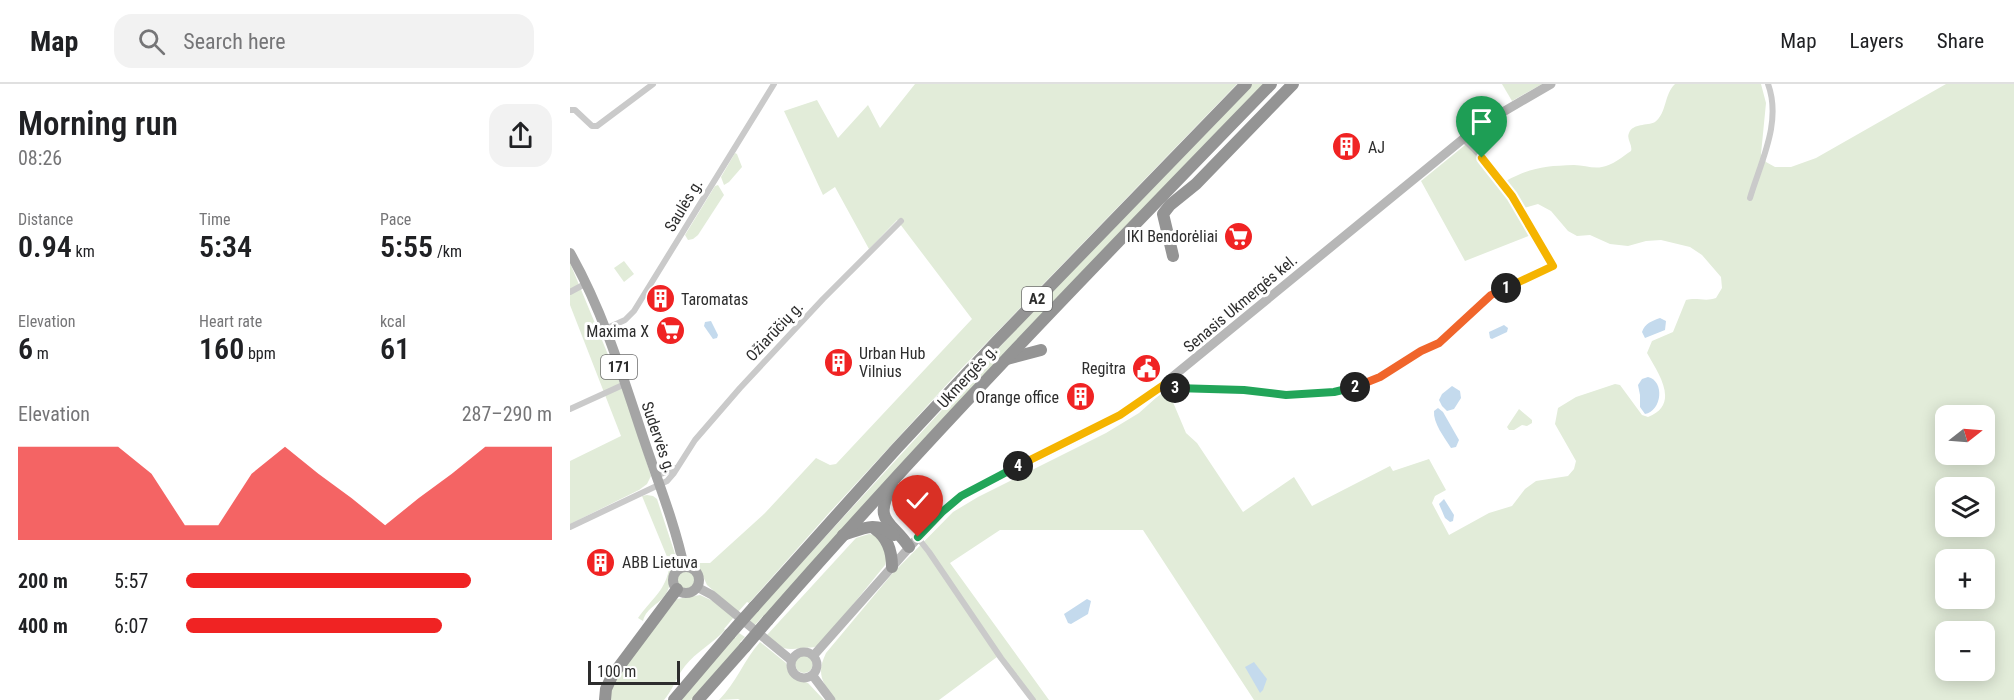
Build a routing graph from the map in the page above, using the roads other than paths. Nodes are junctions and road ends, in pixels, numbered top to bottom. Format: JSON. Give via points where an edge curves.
{"nodes":[{"id":1,"x":653,"y":84,"type":"edge"},
{"id":2,"x":774,"y":84,"type":"edge"},
{"id":3,"x":1246,"y":84,"type":"edge"},
{"id":4,"x":1271,"y":84,"type":"edge"},
{"id":5,"x":1293,"y":84,"type":"edge"},
{"id":6,"x":1551,"y":84,"type":"edge"},
{"id":7,"x":1768,"y":84,"type":"edge"},
{"id":8,"x":570,"y":110,"type":"edge"},
{"id":9,"x":1463,"y":139,"type":"junction"},
{"id":10,"x":1750,"y":198,"type":"dead end"},
{"id":11,"x":901,"y":221,"type":"dead end"},
{"id":12,"x":570,"y":253,"type":"edge"},
{"id":13,"x":1173,"y":256,"type":"dead end"},
{"id":14,"x":585,"y":284,"type":"junction"},
{"id":15,"x":570,"y":292,"type":"edge"},
{"id":16,"x":605,"y":329,"type":"junction"},
{"id":17,"x":1041,"y":350,"type":"dead end"},
{"id":18,"x":1003,"y":361,"type":"junction"},
{"id":19,"x":1168,"y":382,"type":"junction"},
{"id":20,"x":625,"y":384,"type":"junction"},
{"id":21,"x":570,"y":410,"type":"edge"},
{"id":22,"x":900,"y":472,"type":"junction"},
{"id":23,"x":658,"y":480,"type":"junction"},
{"id":24,"x":871,"y":526,"type":"junction"},
{"id":25,"x":570,"y":527,"type":"edge"},
{"id":26,"x":842,"y":536,"type":"junction"},
{"id":27,"x":913,"y":542,"type":"junction"},
{"id":28,"x":684,"y":567,"type":"junction"},
{"id":29,"x":892,"y":567,"type":"junction"},
{"id":30,"x":697,"y":587,"type":"junction"},
{"id":31,"x":677,"y":589,"type":"junction"},
{"id":32,"x":814,"y":655,"type":"junction"},
{"id":33,"x":791,"y":660,"type":"junction"},
{"id":34,"x":813,"y":676,"type":"junction"},
{"id":35,"x":605,"y":700,"type":"edge"},
{"id":36,"x":674,"y":700,"type":"edge"},
{"id":37,"x":698,"y":700,"type":"edge"},
{"id":38,"x":831,"y":700,"type":"edge"},
{"id":39,"x":1033,"y":700,"type":"edge"}],
"edges":[{"from":1,"to":8,"type":"street","via":[[597,126]]},
{"from":2,"to":16,"type":"street","name":"Saulės g.","via":[[634,311]]},
{"from":3,"to":36,"type":"highway","name":"Ukmergės g.","number":"A2","bridge":true,"via":[[897,448]]},
{"from":4,"to":18,"type":"highway","name":"Ukmergės g.","number":"A2"},
{"from":5,"to":13,"type":"highway","via":[[1196,184],[1166,208],[1163,214]]},
{"from":6,"to":9,"type":"main road","name":"Senasis Ukmergės kel."},
{"from":7,"to":10,"type":"street","via":[[1774,114]]},
{"from":9,"to":19,"type":"main road","name":"Senasis Ukmergės kel."},
{"from":9,"to":19,"type":"street","via":[[1512,196],[1553,266],[1491,295],[1439,343],[1380,377],[1344,390],[1286,395],[1173,388]]},
{"from":11,"to":23,"type":"street","name":"Ožiarūčių g.","via":[[740,388],[695,440],[667,481]]},
{"from":12,"to":14,"type":"main road","name":"Sudervės g.","number":"171"},
{"from":14,"to":15,"type":"street"},
{"from":14,"to":16,"type":"main road","name":"Sudervės g.","number":"171"},
{"from":16,"to":20,"type":"main road","name":"Sudervės g.","number":"171"},
{"from":17,"to":18,"type":"highway"},
{"from":18,"to":22,"type":"highway","name":"Ukmergės g.","number":"A2"},
{"from":19,"to":27,"type":"main road","name":"Senasis Ukmergės kel.","via":[[1110,420],[961,496]]},
{"from":20,"to":21,"type":"street"},
{"from":20,"to":23,"type":"main road","name":"Sudervės g.","number":"171"},
{"from":22,"to":26,"type":"highway","name":"Ukmergės g.","number":"A2"},
{"from":22,"to":27,"type":"highway","via":[[886,496],[884,511],[888,525]]},
{"from":23,"to":25,"type":"street","name":"Ožiarūčių g."},
{"from":23,"to":28,"type":"main road","name":"Sudervės g.","number":"171"},
{"from":24,"to":26,"type":"highway"},
{"from":24,"to":27,"type":"highway"},
{"from":24,"to":29,"type":"highway","via":[[889,545]]},
{"from":26,"to":37,"type":"highway","name":"Ukmergės g.","number":"A2","bridge":true},
{"from":27,"to":29,"type":"main road","name":"Senasis Ukmergės kel."},
{"from":27,"to":39,"type":"street","via":[[929,552]]},
{"from":28,"to":30,"type":"main road","number":"171","via":[[698,575]]},
{"from":28,"to":31,"type":"main road","via":[[673,578]]},
{"from":29,"to":32,"type":"main road","name":"Senasis Ukmergės kel."},
{"from":30,"to":31,"type":"main road","via":[[687,593]]},
{"from":30,"to":33,"type":"main road"},
{"from":31,"to":35,"type":"highway","via":[[612,676]]},
{"from":32,"to":33,"type":"main road","via":[[801,652]]},
{"from":32,"to":34,"type":"main road","via":[[818,664]]},
{"from":33,"to":34,"type":"main road","via":[[791,668],[798,677]]},
{"from":34,"to":38,"type":"main road"}]}
